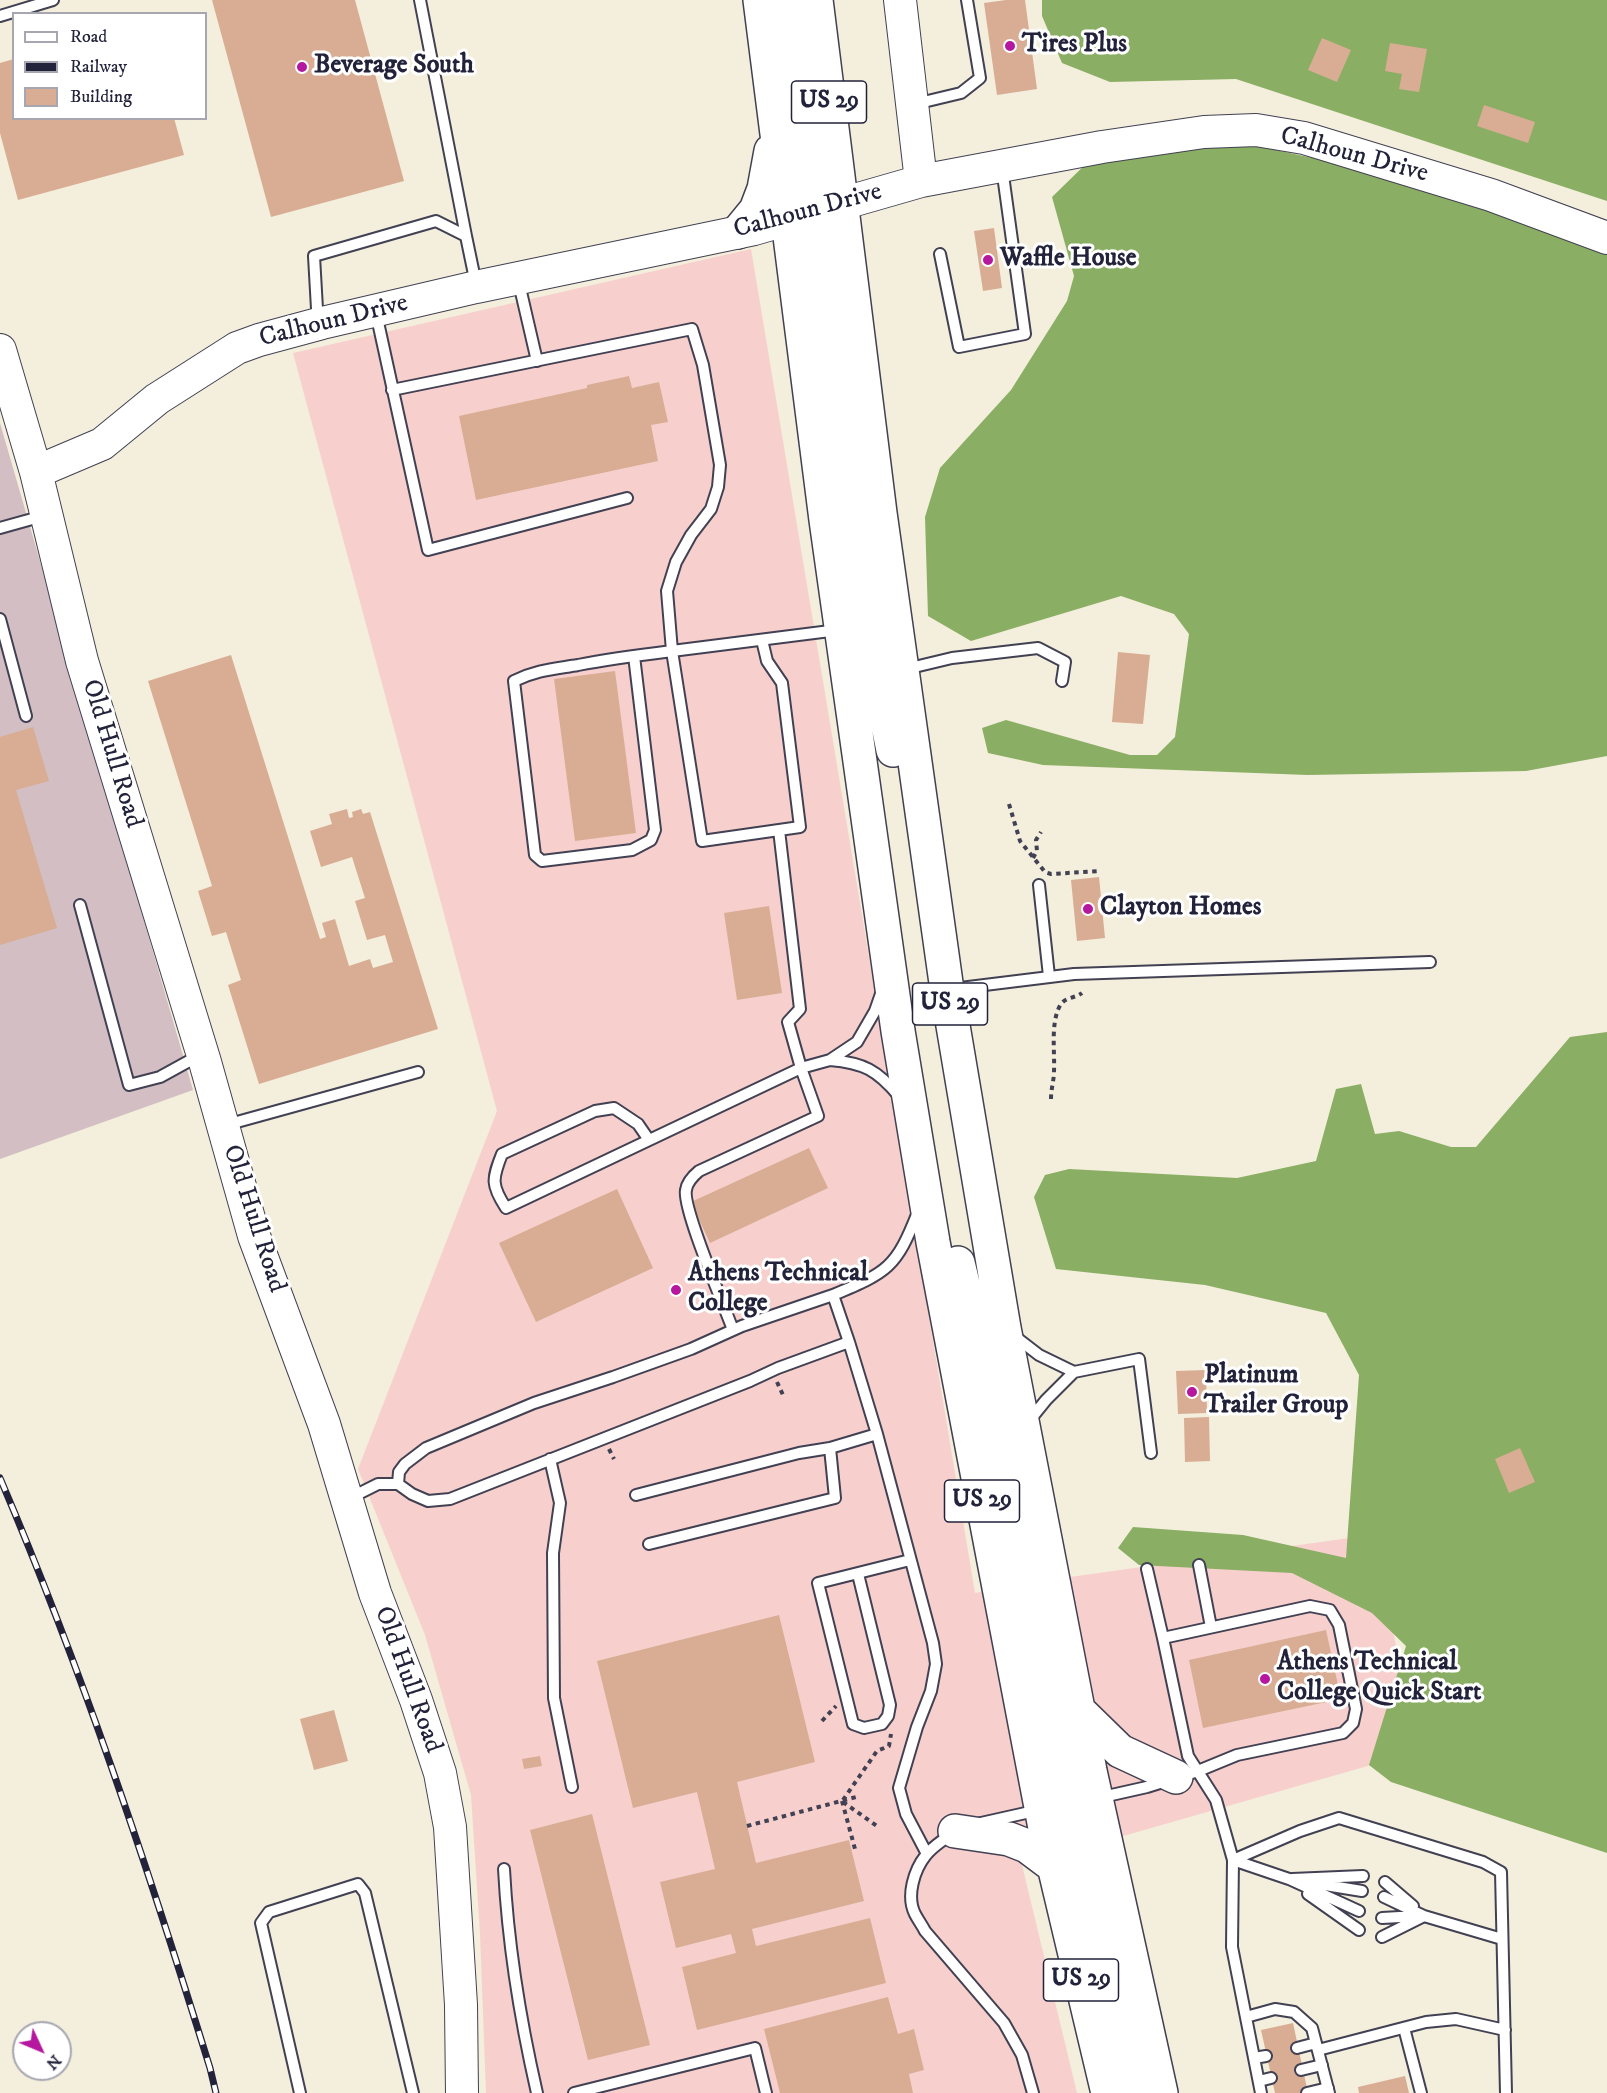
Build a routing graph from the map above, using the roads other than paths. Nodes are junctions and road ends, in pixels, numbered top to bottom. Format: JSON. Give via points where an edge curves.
{"nodes":[{"id":1,"x":53,"y":0,"type":"edge"},
{"id":2,"x":420,"y":0,"type":"edge"},
{"id":3,"x":760,"y":0,"type":"edge"},
{"id":4,"x":790,"y":0,"type":"edge"},
{"id":5,"x":816,"y":0,"type":"edge"},
{"id":6,"x":900,"y":0,"type":"edge"},
{"id":7,"x":967,"y":0,"type":"edge"},
{"id":8,"x":13,"y":12,"type":"edge"},
{"id":9,"x":912,"y":104,"type":"junction"},
{"id":10,"x":776,"y":122,"type":"junction"},
{"id":11,"x":1002,"y":165,"type":"junction"},
{"id":12,"x":921,"y":181,"type":"junction"},
{"id":13,"x":815,"y":212,"type":"junction"},
{"id":14,"x":738,"y":232,"type":"junction"},
{"id":15,"x":466,"y":236,"type":"junction"},
{"id":16,"x":1607,"y":238,"type":"edge"},
{"id":17,"x":940,"y":255,"type":"dead end"},
{"id":18,"x":518,"y":279,"type":"junction"},
{"id":19,"x":476,"y":287,"type":"junction"},
{"id":20,"x":375,"y":311,"type":"junction"},
{"id":21,"x":322,"y":323,"type":"junction"},
{"id":22,"x":0,"y":350,"type":"edge"},
{"id":23,"x":537,"y":361,"type":"junction"},
{"id":24,"x":392,"y":390,"type":"junction"},
{"id":25,"x":36,"y":472,"type":"junction"},
{"id":26,"x":627,"y":498,"type":"dead end"},
{"id":27,"x":46,"y":515,"type":"junction"},
{"id":28,"x":0,"y":528,"type":"edge"},
{"id":29,"x":0,"y":619,"type":"edge"},
{"id":30,"x":841,"y":630,"type":"junction"},
{"id":31,"x":762,"y":640,"type":"junction"},
{"id":32,"x":672,"y":651,"type":"junction"},
{"id":33,"x":634,"y":656,"type":"junction"},
{"id":34,"x":902,"y":670,"type":"junction"},
{"id":35,"x":1062,"y":681,"type":"dead end"},
{"id":36,"x":26,"y":716,"type":"dead end"},
{"id":37,"x":779,"y":830,"type":"junction"},
{"id":38,"x":927,"y":841,"type":"junction"},
{"id":39,"x":1039,"y":885,"type":"dead end"},
{"id":40,"x":80,"y":905,"type":"dead end"},
{"id":41,"x":1430,"y":962,"type":"dead end"},
{"id":42,"x":890,"y":971,"type":"junction"},
{"id":43,"x":1049,"y":976,"type":"junction"},
{"id":44,"x":947,"y":990,"type":"junction"},
{"id":45,"x":202,"y":1054,"type":"junction"},
{"id":46,"x":830,"y":1060,"type":"junction"},
{"id":47,"x":801,"y":1068,"type":"junction"},
{"id":48,"x":418,"y":1072,"type":"dead end"},
{"id":49,"x":911,"y":1110,"type":"junction"},
{"id":50,"x":223,"y":1125,"type":"junction"},
{"id":51,"x":650,"y":1140,"type":"junction"},
{"id":52,"x":918,"y":1156,"type":"junction"},
{"id":53,"x":925,"y":1194,"type":"junction"},
{"id":54,"x":833,"y":1295,"type":"junction"},
{"id":55,"x":1004,"y":1328,"type":"junction"},
{"id":56,"x":733,"y":1330,"type":"junction"},
{"id":57,"x":849,"y":1342,"type":"junction"},
{"id":58,"x":1074,"y":1372,"type":"junction"},
{"id":59,"x":1023,"y":1428,"type":"junction"},
{"id":60,"x":877,"y":1434,"type":"junction"},
{"id":61,"x":830,"y":1448,"type":"junction"},
{"id":62,"x":1151,"y":1453,"type":"dead end"},
{"id":63,"x":550,"y":1459,"type":"junction"},
{"id":64,"x":398,"y":1484,"type":"junction"},
{"id":65,"x":636,"y":1495,"type":"dead end"},
{"id":66,"x":345,"y":1500,"type":"junction"},
{"id":67,"x":649,"y":1544,"type":"dead end"},
{"id":68,"x":910,"y":1560,"type":"junction"},
{"id":69,"x":1199,"y":1565,"type":"dead end"},
{"id":70,"x":1147,"y":1569,"type":"dead end"},
{"id":71,"x":858,"y":1574,"type":"junction"},
{"id":72,"x":1211,"y":1627,"type":"junction"},
{"id":73,"x":1162,"y":1638,"type":"junction"},
{"id":74,"x":1078,"y":1710,"type":"junction"},
{"id":75,"x":1187,"y":1774,"type":"junction"},
{"id":76,"x":572,"y":1787,"type":"dead end"},
{"id":77,"x":1070,"y":1803,"type":"junction"},
{"id":78,"x":956,"y":1831,"type":"junction"},
{"id":79,"x":927,"y":1854,"type":"junction"},
{"id":80,"x":1233,"y":1860,"type":"junction"},
{"id":81,"x":1055,"y":1867,"type":"junction"},
{"id":82,"x":504,"y":1869,"type":"dead end"},
{"id":83,"x":1363,"y":1876,"type":"dead end"},
{"id":84,"x":1289,"y":1879,"type":"junction"},
{"id":85,"x":1385,"y":1882,"type":"dead end"},
{"id":86,"x":1362,"y":1891,"type":"dead end"},
{"id":87,"x":1384,"y":1897,"type":"dead end"},
{"id":88,"x":1359,"y":1911,"type":"dead end"},
{"id":89,"x":1424,"y":1916,"type":"junction"},
{"id":90,"x":1382,"y":1918,"type":"dead end"},
{"id":91,"x":1359,"y":1930,"type":"dead end"},
{"id":92,"x":1382,"y":1937,"type":"dead end"},
{"id":93,"x":1502,"y":1939,"type":"junction"},
{"id":94,"x":1246,"y":2017,"type":"junction"},
{"id":95,"x":1404,"y":2028,"type":"junction"},
{"id":96,"x":1505,"y":2030,"type":"junction"},
{"id":97,"x":1317,"y":2047,"type":"junction"},
{"id":98,"x":1297,"y":2048,"type":"dead end"},
{"id":99,"x":1266,"y":2055,"type":"dead end"},
{"id":100,"x":1254,"y":2058,"type":"junction"},
{"id":101,"x":1322,"y":2065,"type":"junction"},
{"id":102,"x":1301,"y":2070,"type":"dead end"},
{"id":103,"x":1271,"y":2078,"type":"dead end"},
{"id":104,"x":1259,"y":2081,"type":"junction"},
{"id":105,"x":1328,"y":2090,"type":"edge"},
{"id":106,"x":300,"y":2093,"type":"edge"},
{"id":107,"x":414,"y":2093,"type":"edge"},
{"id":108,"x":462,"y":2093,"type":"edge"},
{"id":109,"x":537,"y":2093,"type":"edge"},
{"id":110,"x":574,"y":2093,"type":"edge"},
{"id":111,"x":766,"y":2093,"type":"edge"},
{"id":112,"x":1033,"y":2093,"type":"edge"},
{"id":113,"x":1108,"y":2093,"type":"edge"},
{"id":114,"x":1136,"y":2093,"type":"edge"},
{"id":115,"x":1161,"y":2093,"type":"edge"},
{"id":116,"x":1261,"y":2093,"type":"edge"},
{"id":117,"x":1307,"y":2093,"type":"edge"},
{"id":118,"x":1421,"y":2093,"type":"edge"},
{"id":119,"x":1506,"y":2093,"type":"edge"}],
"edges":[{"from":1,"to":8,"type":"lane"},
{"from":2,"to":15,"type":"lane"},
{"from":3,"to":10,"type":"highway","number":"US 29"},
{"from":4,"to":13,"type":"highway"},
{"from":5,"to":13,"type":"highway","number":"US 29"},
{"from":6,"to":9,"type":"main road"},
{"from":7,"to":9,"type":"lane","via":[[980,78],[961,93]]},
{"from":9,"to":12,"type":"main road"},
{"from":10,"to":13,"type":"highway","number":"US 29"},
{"from":10,"to":14,"type":"highway","via":[[764,189],[756,210]]},
{"from":11,"to":12,"type":"main road","name":"Calhoun Drive"},
{"from":11,"to":16,"type":"main road","name":"Calhoun Drive","via":[[1204,132],[1256,130],[1304,138],[1491,195]]},
{"from":11,"to":17,"type":"lane","via":[[1025,334],[959,347]]},
{"from":12,"to":13,"type":"main road","name":"Calhoun Drive"},
{"from":13,"to":14,"type":"main road","name":"Calhoun Drive"},
{"from":13,"to":30,"type":"highway","number":"US 29","via":[[826,520]]},
{"from":13,"to":34,"type":"highway","number":"US 29","via":[[880,513]]},
{"from":13,"to":38,"type":"highway","via":[[866,616],[898,773]]},
{"from":14,"to":18,"type":"main road","name":"Calhoun Drive"},
{"from":15,"to":19,"type":"lane"},
{"from":15,"to":21,"type":"lane","via":[[436,221],[314,256],[317,309]]},
{"from":18,"to":19,"type":"main road","name":"Calhoun Drive"},
{"from":18,"to":23,"type":"lane"},
{"from":19,"to":20,"type":"main road","name":"Calhoun Drive"},
{"from":20,"to":21,"type":"main road","name":"Calhoun Drive"},
{"from":20,"to":24,"type":"lane"},
{"from":21,"to":25,"type":"main road","name":"Calhoun Drive","via":[[237,348],[157,399],[102,444]]},
{"from":22,"to":25,"type":"main road","name":"Old Hull Road"},
{"from":23,"to":24,"type":"lane"},
{"from":23,"to":32,"type":"lane","via":[[692,329],[703,365],[720,465],[711,509],[676,562],[667,591]]},
{"from":24,"to":26,"type":"lane","via":[[428,550]]},
{"from":25,"to":27,"type":"main road","name":"Old Hull Road"},
{"from":27,"to":28,"type":"lane"},
{"from":27,"to":45,"type":"main road","name":"Old Hull Road","via":[[82,661]]},
{"from":29,"to":36,"type":"lane"},
{"from":30,"to":31,"type":"lane"},
{"from":30,"to":42,"type":"highway","number":"US 29"},
{"from":31,"to":32,"type":"lane"},
{"from":31,"to":37,"type":"lane","via":[[767,661],[782,683],[800,827]]},
{"from":32,"to":33,"type":"lane"},
{"from":32,"to":37,"type":"lane","via":[[702,842]]},
{"from":33,"to":33,"type":"lane","via":[[531,673],[514,681],[535,855],[542,861],[633,850],[651,840],[655,830]]},
{"from":34,"to":35,"type":"lane","via":[[952,658],[1038,648],[1065,662]]},
{"from":34,"to":38,"type":"highway","number":"US 29"},
{"from":37,"to":47,"type":"lane","via":[[800,1009],[788,1022]]},
{"from":38,"to":44,"type":"highway","number":"US 29"},
{"from":39,"to":43,"type":"lane"},
{"from":40,"to":45,"type":"lane","via":[[129,1085],[160,1077]]},
{"from":41,"to":43,"type":"lane"},
{"from":42,"to":46,"type":"lane","via":[[864,1032],[857,1042]]},
{"from":42,"to":49,"type":"highway","number":"US 29"},
{"from":43,"to":44,"type":"lane"},
{"from":44,"to":55,"type":"highway","number":"US 29"},
{"from":45,"to":50,"type":"main road","name":"Old Hull Road"},
{"from":46,"to":47,"type":"lane"},
{"from":46,"to":49,"type":"lane","via":[[850,1062],[873,1071]]},
{"from":47,"to":51,"type":"lane"},
{"from":47,"to":56,"type":"lane","via":[[818,1116],[699,1171],[686,1189],[686,1202]]},
{"from":48,"to":50,"type":"lane"},
{"from":49,"to":52,"type":"highway","number":"US 29"},
{"from":50,"to":66,"type":"main road","name":"Old Hull Road","via":[[254,1236],[324,1424]]},
{"from":51,"to":51,"type":"lane","via":[[506,1208],[496,1194],[494,1175],[502,1154],[595,1111],[614,1108],[638,1124]]},
{"from":52,"to":53,"type":"highway","number":"US 29"},
{"from":52,"to":77,"type":"highway","via":[[944,1203],[988,1387]]},
{"from":53,"to":54,"type":"lane","via":[[900,1254],[870,1280]]},
{"from":53,"to":77,"type":"highway","number":"US 29"},
{"from":54,"to":56,"type":"lane"},
{"from":54,"to":57,"type":"lane"},
{"from":55,"to":58,"type":"lane","via":[[1039,1355]]},
{"from":55,"to":59,"type":"highway","number":"US 29"},
{"from":56,"to":64,"type":"lane","via":[[690,1349],[534,1403],[426,1448],[405,1464],[399,1472]]},
{"from":57,"to":60,"type":"lane"},
{"from":57,"to":63,"type":"lane"},
{"from":58,"to":59,"type":"lane"},
{"from":58,"to":62,"type":"lane","via":[[1139,1359]]},
{"from":59,"to":74,"type":"highway","number":"US 29"},
{"from":60,"to":61,"type":"lane"},
{"from":60,"to":68,"type":"lane"},
{"from":61,"to":65,"type":"lane"},
{"from":61,"to":67,"type":"lane","via":[[835,1498]]},
{"from":63,"to":64,"type":"lane","via":[[436,1502],[420,1498]]},
{"from":63,"to":76,"type":"lane","via":[[560,1503],[553,1553],[554,1698]]},
{"from":64,"to":66,"type":"lane","via":[[378,1484]]},
{"from":66,"to":108,"type":"main road","name":"Old Hull Road","via":[[440,1773],[450,1827]]},
{"from":68,"to":71,"type":"lane"},
{"from":68,"to":79,"type":"lane","via":[[936,1664],[899,1788],[906,1814]]},
{"from":69,"to":72,"type":"lane"},
{"from":70,"to":73,"type":"lane"},
{"from":71,"to":71,"type":"lane","via":[[889,1699],[889,1713],[882,1724],[864,1728],[854,1724],[818,1582]]},
{"from":72,"to":73,"type":"lane"},
{"from":72,"to":75,"type":"lane","via":[[1310,1606],[1330,1610],[1339,1625],[1356,1709],[1353,1723],[1343,1733],[1237,1755]]},
{"from":73,"to":75,"type":"lane","via":[[1188,1756]]},
{"from":74,"to":75,"type":"highway","via":[[1120,1751]]},
{"from":74,"to":77,"type":"highway","number":"US 29"},
{"from":75,"to":77,"type":"lane"},
{"from":75,"to":80,"type":"lane","via":[[1216,1800]]},
{"from":77,"to":78,"type":"lane"},
{"from":77,"to":81,"type":"highway","number":"US 29"},
{"from":77,"to":114,"type":"highway","via":[[1104,1978]]},
{"from":77,"to":115,"type":"highway","number":"US 29"},
{"from":78,"to":79,"type":"lane"},
{"from":78,"to":81,"type":"highway","via":[[1009,1839],[1027,1846]]},
{"from":79,"to":112,"type":"lane","via":[[912,1889],[915,1914],[1004,2023],[1022,2055]]},
{"from":80,"to":84,"type":"lane"},
{"from":80,"to":93,"type":"lane","via":[[1339,1818],[1483,1862],[1501,1872]]},
{"from":80,"to":94,"type":"lane","via":[[1232,1947]]},
{"from":81,"to":113,"type":"highway","number":"US 29"},
{"from":82,"to":109,"type":"lane","via":[[518,1993]]},
{"from":83,"to":84,"type":"lane"},
{"from":84,"to":86,"type":"lane"},
{"from":84,"to":88,"type":"lane"},
{"from":84,"to":91,"type":"lane"},
{"from":85,"to":89,"type":"lane"},
{"from":87,"to":89,"type":"lane"},
{"from":89,"to":90,"type":"lane"},
{"from":89,"to":92,"type":"lane"},
{"from":89,"to":93,"type":"lane"},
{"from":93,"to":96,"type":"lane"},
{"from":94,"to":97,"type":"lane","via":[[1275,2009],[1294,2012],[1312,2028]]},
{"from":94,"to":100,"type":"lane"},
{"from":95,"to":96,"type":"lane","via":[[1456,2019]]},
{"from":95,"to":97,"type":"lane"},
{"from":95,"to":118,"type":"lane"},
{"from":96,"to":119,"type":"lane"},
{"from":97,"to":98,"type":"lane"},
{"from":97,"to":101,"type":"lane"},
{"from":99,"to":100,"type":"lane"},
{"from":100,"to":104,"type":"lane"},
{"from":101,"to":102,"type":"lane"},
{"from":101,"to":105,"type":"lane"},
{"from":103,"to":104,"type":"lane"},
{"from":104,"to":116,"type":"lane"},
{"from":105,"to":117,"type":"lane"},
{"from":106,"to":107,"type":"lane","via":[[261,1923],[269,1912],[358,1884],[365,1893]]},
{"from":110,"to":111,"type":"lane","via":[[755,2048]]}]}
